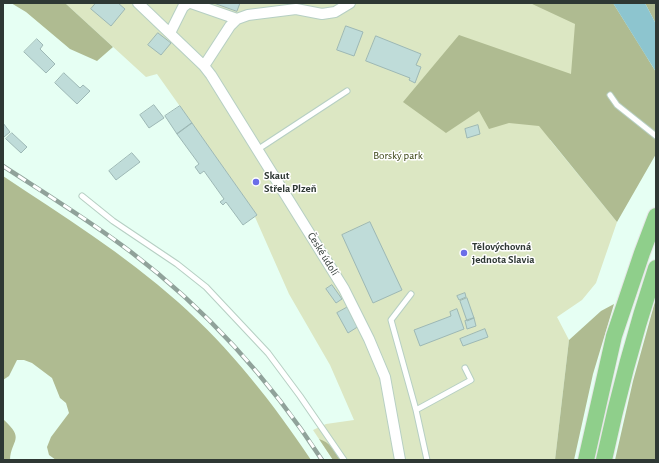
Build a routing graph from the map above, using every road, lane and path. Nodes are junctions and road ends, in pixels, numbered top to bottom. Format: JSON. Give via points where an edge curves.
{"nodes":[{"id":1,"x":138,"y":3,"type":"edge"},
{"id":2,"x":188,"y":3,"type":"edge"},
{"id":3,"x":191,"y":3,"type":"edge"},
{"id":4,"x":350,"y":3,"type":"edge"},
{"id":5,"x":237,"y":19,"type":"junction"},
{"id":6,"x":170,"y":33,"type":"junction"},
{"id":7,"x":204,"y":66,"type":"junction"},
{"id":8,"x":347,"y":91,"type":"dead end"},
{"id":9,"x":610,"y":95,"type":"dead end"},
{"id":10,"x":656,"y":136,"type":"edge"},
{"id":11,"x":257,"y":150,"type":"junction"},
{"id":12,"x":82,"y":196,"type":"dead end"},
{"id":13,"x":656,"y":216,"type":"edge"},
{"id":14,"x":656,"y":268,"type":"edge"},
{"id":15,"x":411,"y":294,"type":"dead end"},
{"id":16,"x":465,"y":368,"type":"dead end"},
{"id":17,"x":416,"y":410,"type":"junction"},
{"id":18,"x":344,"y":460,"type":"edge"},
{"id":19,"x":400,"y":460,"type":"edge"},
{"id":20,"x":427,"y":460,"type":"edge"},
{"id":21,"x":586,"y":460,"type":"edge"},
{"id":22,"x":604,"y":460,"type":"edge"}],
"edges":[{"from":1,"to":6,"type":"street","name":"České údolí"},
{"from":2,"to":6,"type":"street","via":[[183,7]]},
{"from":3,"to":5,"type":"street"},
{"from":4,"to":5,"type":"street","via":[[335,12],[322,14],[296,9],[248,15]]},
{"from":5,"to":7,"type":"street"},
{"from":6,"to":7,"type":"street","name":"České údolí"},
{"from":7,"to":11,"type":"street","name":"České údolí"},
{"from":8,"to":11,"type":"lane"},
{"from":9,"to":10,"type":"lane","via":[[617,105]]},
{"from":11,"to":19,"type":"street","name":"České údolí","via":[[344,289],[369,338],[385,377]]},
{"from":12,"to":18,"type":"lane","via":[[206,287],[268,353]]},
{"from":13,"to":21,"type":"highway","via":[[614,336]]},
{"from":14,"to":22,"type":"highway","via":[[615,409]]},
{"from":15,"to":17,"type":"lane","via":[[391,320]]},
{"from":16,"to":17,"type":"lane","via":[[471,380]]},
{"from":17,"to":20,"type":"lane"}]}
